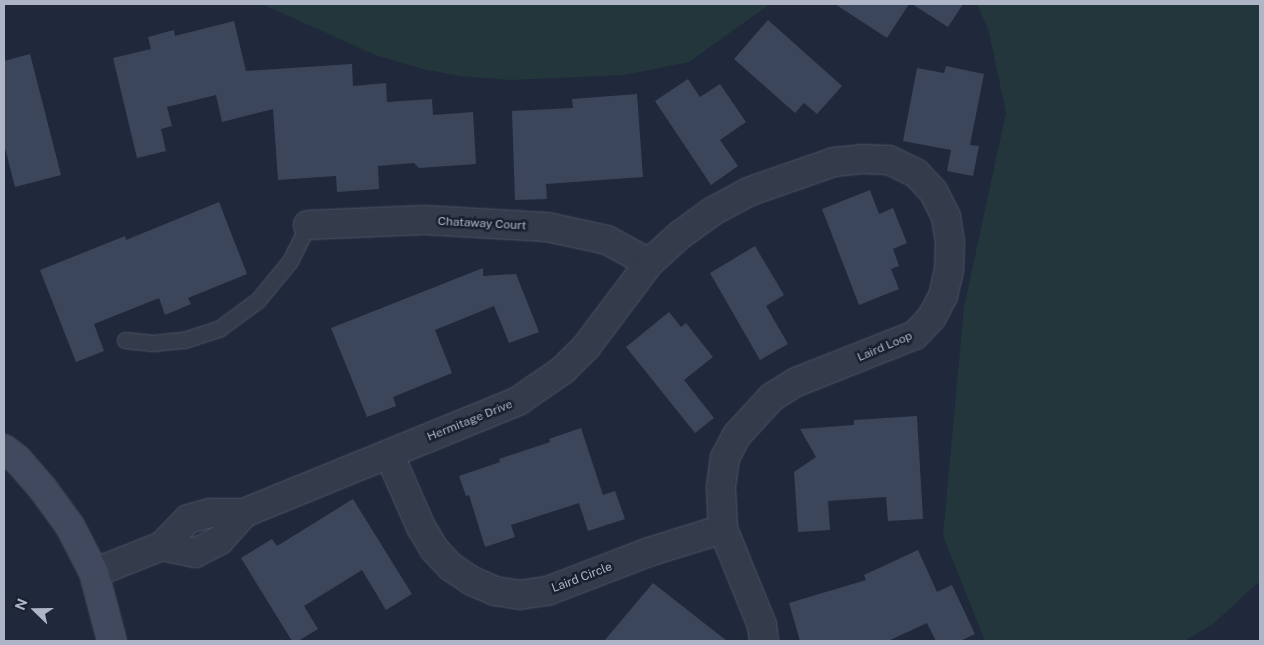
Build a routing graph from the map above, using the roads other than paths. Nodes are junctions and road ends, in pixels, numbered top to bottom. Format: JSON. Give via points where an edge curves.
{"nodes":[{"id":1,"x":308,"y":224,"type":"joint"},
{"id":2,"x":649,"y":263,"type":"junction"},
{"id":3,"x":125,"y":340,"type":"dead end"},
{"id":4,"x":4,"y":450,"type":"edge"},
{"id":5,"x":389,"y":454,"type":"junction"},
{"id":6,"x":724,"y":529,"type":"junction"},
{"id":7,"x":94,"y":574,"type":"junction"},
{"id":8,"x":112,"y":641,"type":"edge"},
{"id":9,"x":764,"y":641,"type":"edge"}],
"edges":[{"from":1,"to":2,"type":"street","name":"Chataway Court","via":[[424,220],[547,227],[607,240]]},
{"from":1,"to":3,"type":"lane","via":[[290,261],[258,300],[220,328],[184,340],[153,343]]},
{"from":2,"to":5,"type":"street","name":"Hermitage Drive","via":[[586,347],[542,386],[518,401]]},
{"from":2,"to":6,"type":"street","name":"Laird Loop","via":[[713,211],[748,192],[834,162],[889,160],[916,173],[933,190],[946,217],[950,243],[949,270],[943,296],[932,317],[915,335],[796,382],[772,396],[737,435],[725,458],[721,488]]},
{"from":4,"to":7,"type":"street","via":[[44,489],[70,526]]},
{"from":5,"to":6,"type":"street","name":"Laird Circle","via":[[434,549],[451,567],[495,591],[520,595],[550,590],[649,552]]},
{"from":5,"to":7,"type":"street","name":"Hermitage Drive","via":[[244,513],[220,540],[195,553],[162,546]]},
{"from":6,"to":9,"type":"street","via":[[762,624]]},
{"from":7,"to":8,"type":"street"}]}
